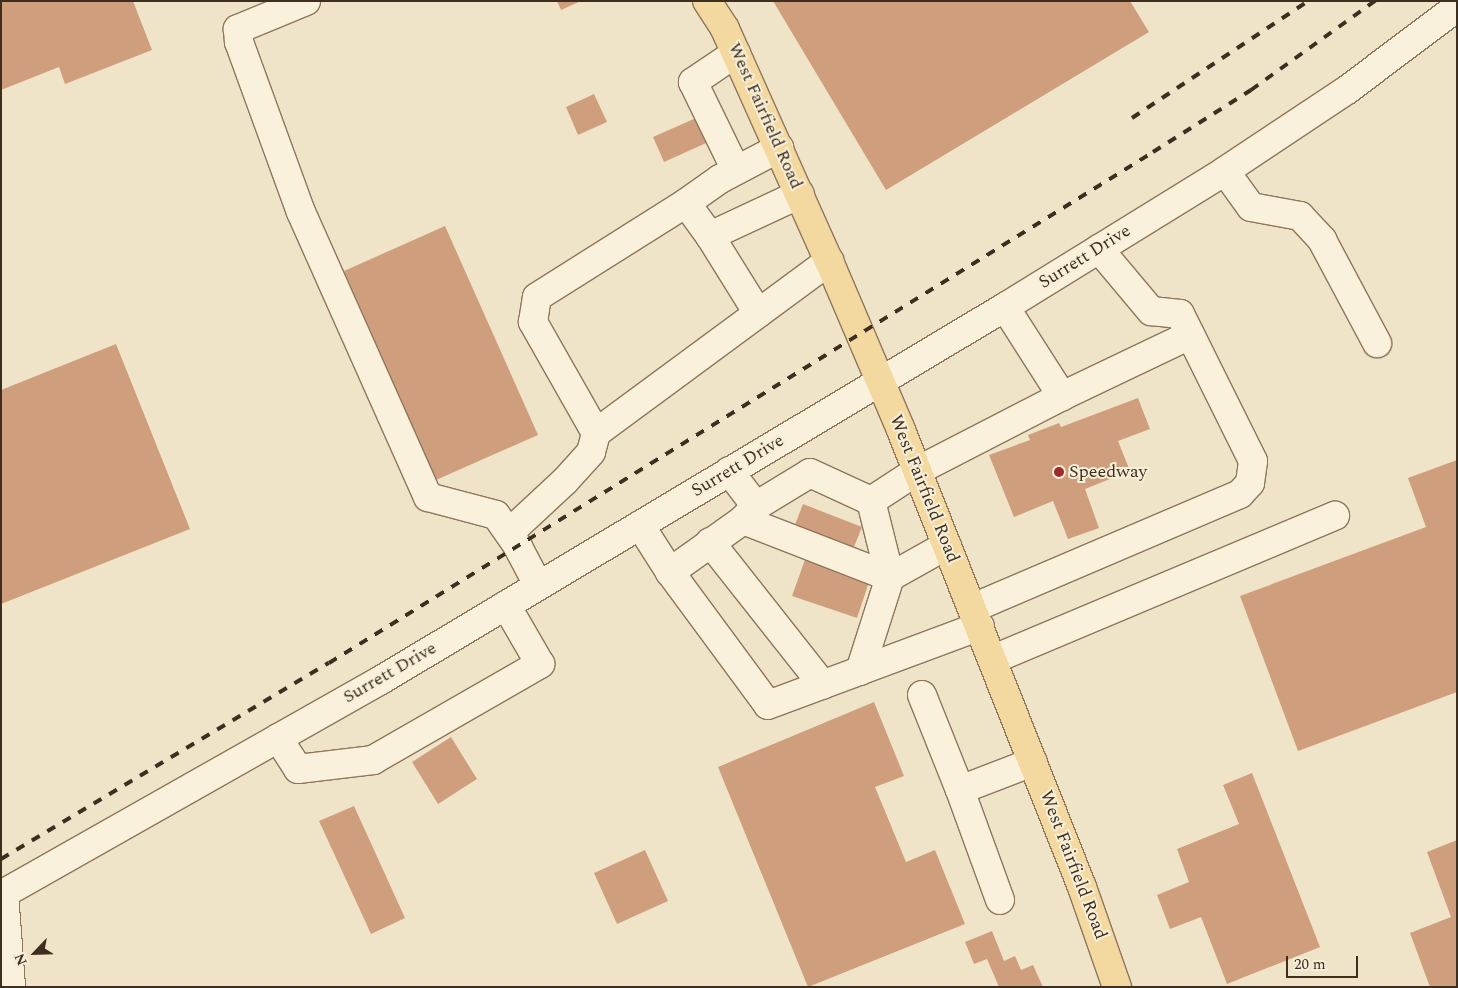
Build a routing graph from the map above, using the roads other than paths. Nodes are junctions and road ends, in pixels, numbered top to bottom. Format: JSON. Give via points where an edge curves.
{"nodes":[{"id":1,"x":306,"y":1,"type":"edge"},
{"id":2,"x":707,"y":1,"type":"edge"},
{"id":3,"x":1457,"y":7,"type":"edge"},
{"id":4,"x":736,"y":53,"type":"junction"},
{"id":5,"x":779,"y":148,"type":"junction"},
{"id":6,"x":736,"y":170,"type":"junction"},
{"id":7,"x":1225,"y":171,"type":"junction"},
{"id":8,"x":800,"y":194,"type":"junction"},
{"id":9,"x":686,"y":203,"type":"junction"},
{"id":10,"x":710,"y":236,"type":"junction"},
{"id":11,"x":1099,"y":249,"type":"junction"},
{"id":12,"x":830,"y":261,"type":"junction"},
{"id":13,"x":1005,"y":307,"type":"junction"},
{"id":14,"x":758,"y":313,"type":"junction"},
{"id":15,"x":1190,"y":335,"type":"junction"},
{"id":16,"x":1377,"y":344,"type":"dead end"},
{"id":17,"x":880,"y":382,"type":"junction"},
{"id":18,"x":1062,"y":396,"type":"junction"},
{"id":19,"x":596,"y":433,"type":"junction"},
{"id":20,"x":729,"y":471,"type":"junction"},
{"id":21,"x":917,"y":471,"type":"junction"},
{"id":22,"x":871,"y":501,"type":"junction"},
{"id":23,"x":749,"y":513,"type":"junction"},
{"id":24,"x":1335,"y":516,"type":"dead end"},
{"id":25,"x":640,"y":525,"type":"junction"},
{"id":26,"x":509,"y":533,"type":"junction"},
{"id":27,"x":710,"y":542,"type":"junction"},
{"id":28,"x":947,"y":545,"type":"junction"},
{"id":29,"x":670,"y":572,"type":"junction"},
{"id":30,"x":890,"y":577,"type":"junction"},
{"id":31,"x":538,"y":585,"type":"junction"},
{"id":32,"x":506,"y":605,"type":"junction"},
{"id":33,"x":976,"y":617,"type":"junction"},
{"id":34,"x":994,"y":658,"type":"junction"},
{"id":35,"x":860,"y":671,"type":"junction"},
{"id":36,"x":823,"y":685,"type":"junction"},
{"id":37,"x":922,"y":694,"type":"dead end"},
{"id":38,"x":278,"y":738,"type":"junction"},
{"id":39,"x":1033,"y":762,"type":"junction"},
{"id":40,"x":960,"y":790,"type":"junction"},
{"id":41,"x":3,"y":894,"type":"edge"},
{"id":42,"x":1000,"y":900,"type":"dead end"},
{"id":43,"x":10,"y":987,"type":"edge"},
{"id":44,"x":1117,"y":987,"type":"edge"}],
"edges":[{"from":1,"to":26,"type":"street","via":[[238,29],[238,42],[301,212],[428,497],[496,516]]},
{"from":2,"to":4,"type":"main road","name":"West Fairfield Road","via":[[726,29]]},
{"from":3,"to":7,"type":"street","name":"Surrett Drive","via":[[1347,90]]},
{"from":4,"to":5,"type":"main road","name":"West Fairfield Road"},
{"from":4,"to":6,"type":"street","via":[[693,82]]},
{"from":5,"to":6,"type":"street"},
{"from":5,"to":8,"type":"main road","name":"West Fairfield Road"},
{"from":6,"to":9,"type":"street"},
{"from":7,"to":11,"type":"street","name":"Surrett Drive"},
{"from":7,"to":16,"type":"street","via":[[1251,206],[1300,216],[1322,240]]},
{"from":8,"to":10,"type":"street"},
{"from":8,"to":12,"type":"main road","name":"West Fairfield Road"},
{"from":9,"to":10,"type":"street"},
{"from":9,"to":19,"type":"street","via":[[537,297],[533,322]]},
{"from":10,"to":14,"type":"street"},
{"from":11,"to":13,"type":"street","name":"Surrett Drive"},
{"from":11,"to":15,"type":"street","via":[[1151,310],[1180,314]]},
{"from":12,"to":14,"type":"street"},
{"from":12,"to":17,"type":"main road","name":"West Fairfield Road"},
{"from":13,"to":17,"type":"street","name":"Surrett Drive"},
{"from":13,"to":18,"type":"street"},
{"from":14,"to":19,"type":"street"},
{"from":15,"to":18,"type":"street"},
{"from":15,"to":33,"type":"street","via":[[1253,461],[1250,483],[1240,494]]},
{"from":17,"to":20,"type":"street","name":"Surrett Drive"},
{"from":17,"to":21,"type":"main road","name":"West Fairfield Road"},
{"from":18,"to":21,"type":"street"},
{"from":19,"to":26,"type":"street","via":[[591,452]]},
{"from":20,"to":23,"type":"street"},
{"from":20,"to":25,"type":"street","name":"Surrett Drive"},
{"from":21,"to":22,"type":"street"},
{"from":21,"to":28,"type":"main road","name":"West Fairfield Road"},
{"from":22,"to":23,"type":"street","via":[[810,473]]},
{"from":22,"to":30,"type":"street"},
{"from":23,"to":27,"type":"street"},
{"from":23,"to":30,"type":"street"},
{"from":24,"to":34,"type":"street"},
{"from":25,"to":29,"type":"street"},
{"from":25,"to":31,"type":"street","name":"Surrett Drive"},
{"from":26,"to":31,"type":"street"},
{"from":27,"to":29,"type":"street"},
{"from":27,"to":36,"type":"street"},
{"from":28,"to":30,"type":"street"},
{"from":28,"to":33,"type":"main road","name":"West Fairfield Road"},
{"from":29,"to":36,"type":"street","via":[[768,705]]},
{"from":30,"to":35,"type":"street"},
{"from":31,"to":32,"type":"street","name":"Surrett Drive"},
{"from":32,"to":38,"type":"street","name":"Surrett Drive"},
{"from":32,"to":38,"type":"street","via":[[540,664],[373,760],[298,770]]},
{"from":33,"to":34,"type":"main road","name":"West Fairfield Road"},
{"from":33,"to":35,"type":"street"},
{"from":34,"to":39,"type":"main road","name":"West Fairfield Road"},
{"from":35,"to":36,"type":"street"},
{"from":37,"to":40,"type":"street"},
{"from":38,"to":41,"type":"street","name":"Surrett Drive"},
{"from":39,"to":40,"type":"street"},
{"from":39,"to":44,"type":"main road","name":"West Fairfield Road"},
{"from":40,"to":42,"type":"street"},
{"from":41,"to":43,"type":"street"}]}
